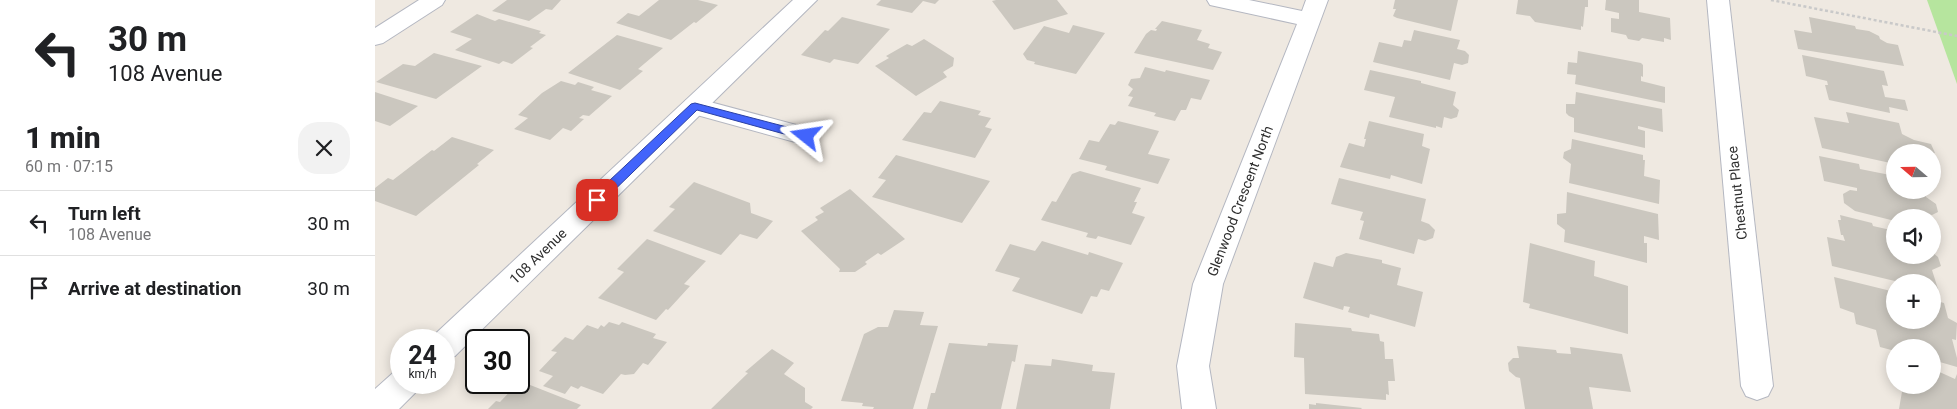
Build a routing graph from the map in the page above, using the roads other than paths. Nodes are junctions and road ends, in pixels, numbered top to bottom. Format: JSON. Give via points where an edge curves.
{"nodes":[{"id":1,"x":434,"y":0,"type":"edge"},
{"id":2,"x":806,"y":0,"type":"edge"},
{"id":3,"x":1219,"y":0,"type":"edge"},
{"id":4,"x":1718,"y":0,"type":"edge"},
{"id":5,"x":1314,"y":10,"type":"edge"},
{"id":6,"x":375,"y":38,"type":"edge"},
{"id":7,"x":695,"y":106,"type":"junction"},
{"id":8,"x":806,"y":136,"type":"dead end"},
{"id":9,"x":455,"y":335,"type":"edge"},
{"id":10,"x":1757,"y":386,"type":"dead end"},
{"id":11,"x":393,"y":394,"type":"edge"},
{"id":12,"x":377,"y":409,"type":"edge"},
{"id":13,"x":1199,"y":409,"type":"edge"}],
"edges":[{"from":1,"to":6,"type":"street"},
{"from":2,"to":7,"type":"street","name":"108 Avenue"},
{"from":3,"to":5,"type":"street"},
{"from":4,"to":10,"type":"street","name":"Chestnut Place"},
{"from":5,"to":13,"type":"street","name":"Glenwood Crescent North","via":[[1208,284],[1193,366]]},
{"from":7,"to":8,"type":"street"},
{"from":7,"to":9,"type":"street","name":"108 Avenue"},
{"from":11,"to":12,"type":"street"}]}
